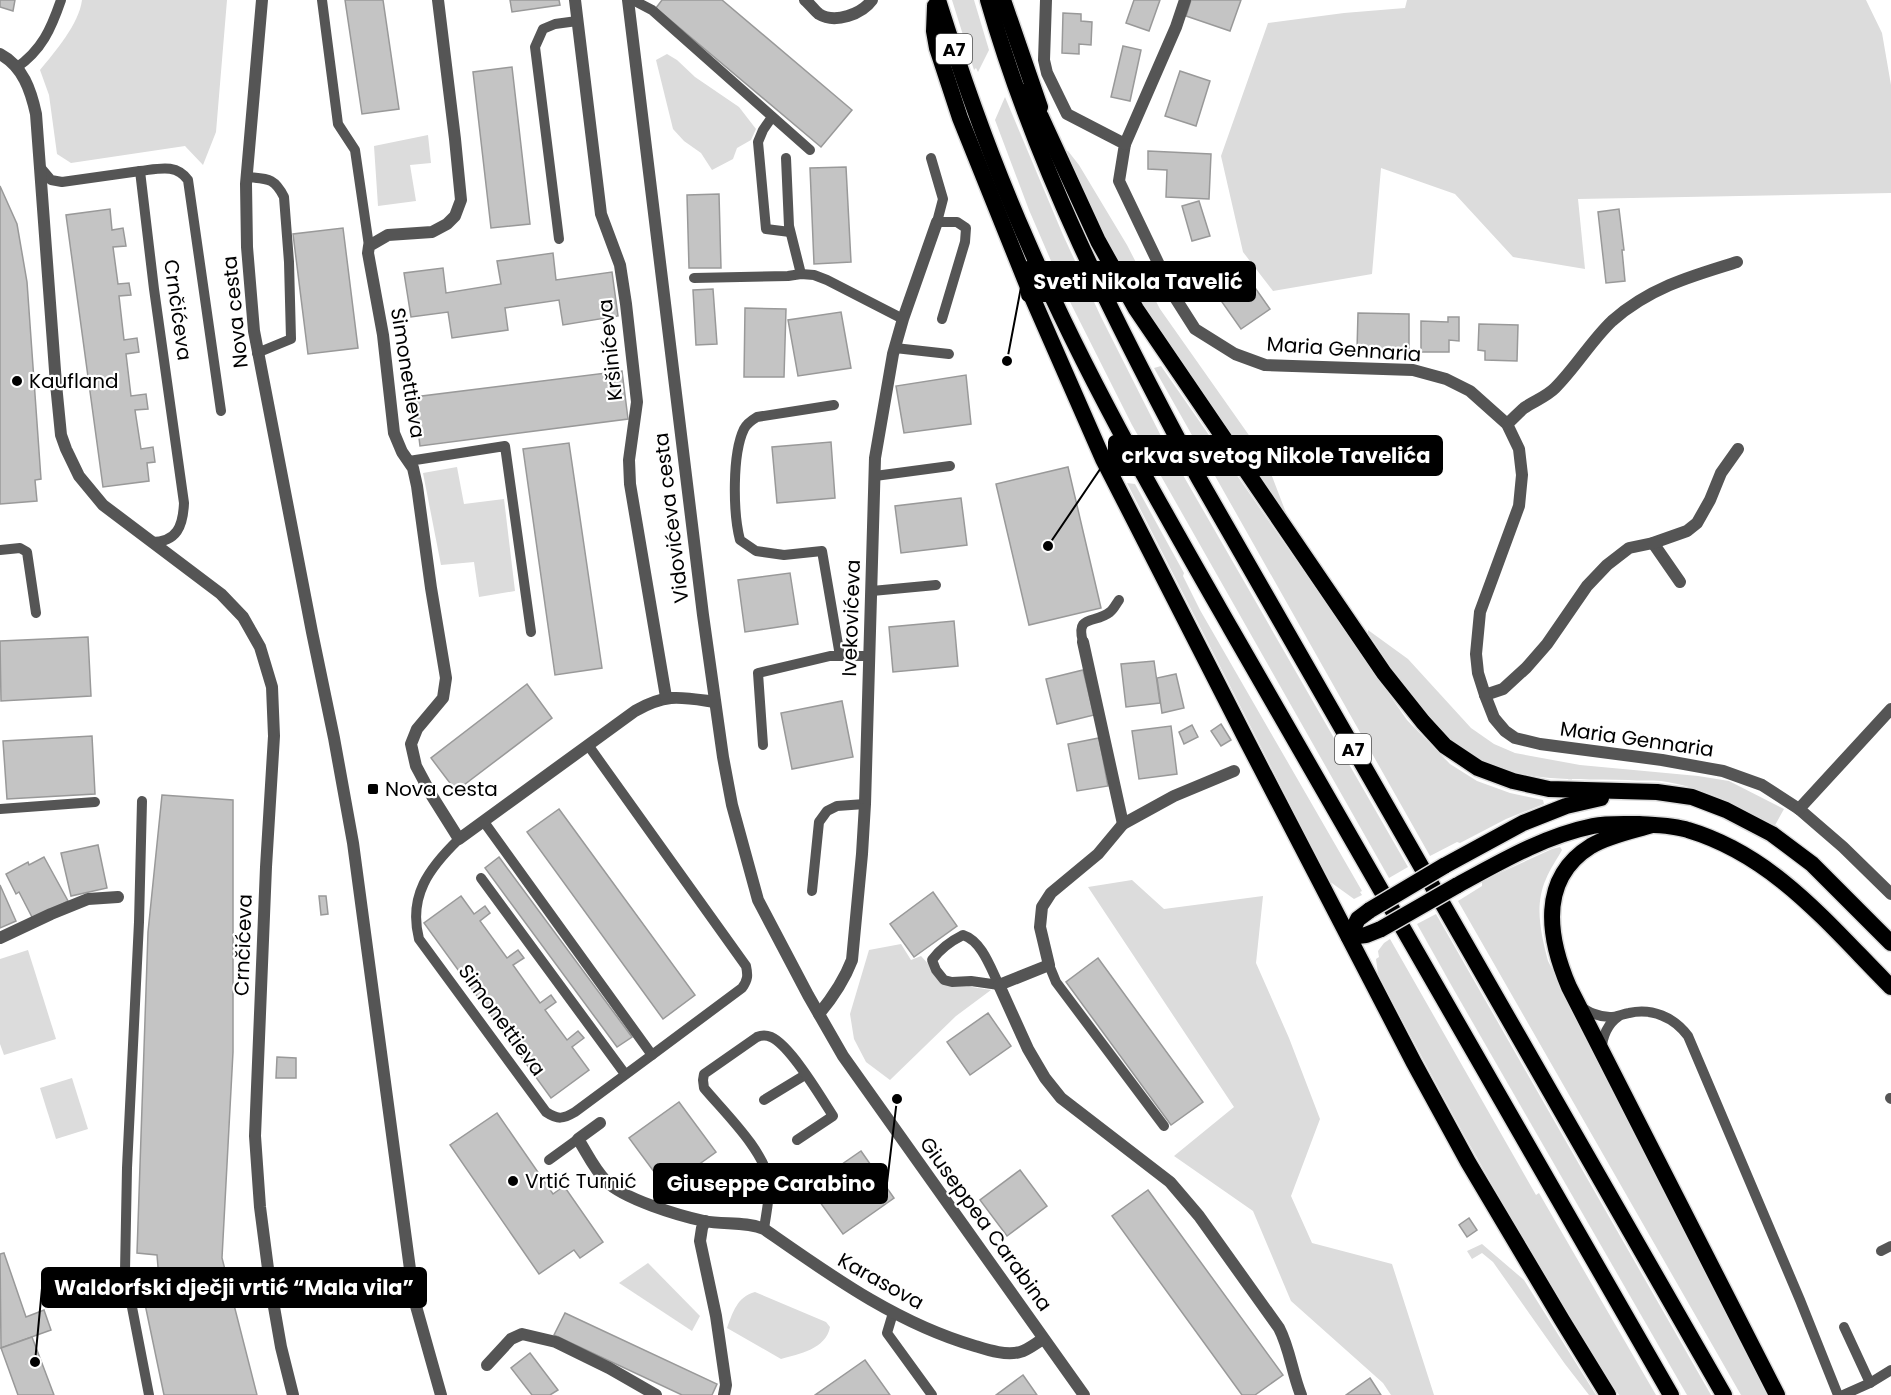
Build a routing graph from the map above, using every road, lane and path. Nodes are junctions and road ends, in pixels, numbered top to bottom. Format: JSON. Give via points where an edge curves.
{"nodes":[{"id":1,"x":61,"y":0,"type":"edge"},
{"id":2,"x":262,"y":0,"type":"edge"},
{"id":3,"x":322,"y":0,"type":"edge"},
{"id":4,"x":438,"y":0,"type":"edge"},
{"id":5,"x":575,"y":0,"type":"edge"},
{"id":6,"x":631,"y":0,"type":"edge"},
{"id":7,"x":805,"y":0,"type":"edge"},
{"id":8,"x":872,"y":0,"type":"edge"},
{"id":9,"x":937,"y":0,"type":"edge"},
{"id":10,"x":988,"y":0,"type":"edge"},
{"id":11,"x":996,"y":0,"type":"edge"},
{"id":12,"x":1003,"y":0,"type":"edge"},
{"id":13,"x":1046,"y":0,"type":"edge"},
{"id":14,"x":1185,"y":0,"type":"edge"},
{"id":15,"x":1001,"y":19,"type":"junction"},
{"id":16,"x":578,"y":21,"type":"junction"},
{"id":17,"x":0,"y":54,"type":"edge"},
{"id":18,"x":16,"y":68,"type":"junction"},
{"id":19,"x":1014,"y":79,"type":"junction"},
{"id":20,"x":772,"y":117,"type":"junction"},
{"id":21,"x":1048,"y":130,"type":"junction"},
{"id":22,"x":1125,"y":144,"type":"junction"},
{"id":23,"x":810,"y":150,"type":"dead end"},
{"id":24,"x":786,"y":158,"type":"dead end"},
{"id":25,"x":931,"y":158,"type":"dead end"},
{"id":26,"x":40,"y":167,"type":"junction"},
{"id":27,"x":140,"y":171,"type":"junction"},
{"id":28,"x":247,"y":177,"type":"junction"},
{"id":29,"x":937,"y":222,"type":"junction"},
{"id":30,"x":790,"y":232,"type":"junction"},
{"id":31,"x":560,"y":239,"type":"dead end"},
{"id":32,"x":369,"y":246,"type":"junction"},
{"id":33,"x":1737,"y":262,"type":"dead end"},
{"id":34,"x":801,"y":274,"type":"junction"},
{"id":35,"x":694,"y":278,"type":"dead end"},
{"id":36,"x":903,"y":319,"type":"junction"},
{"id":37,"x":942,"y":319,"type":"dead end"},
{"id":38,"x":895,"y":348,"type":"junction"},
{"id":39,"x":257,"y":353,"type":"junction"},
{"id":40,"x":949,"y":354,"type":"dead end"},
{"id":41,"x":834,"y":405,"type":"dead end"},
{"id":42,"x":221,"y":411,"type":"dead end"},
{"id":43,"x":1507,"y":424,"type":"junction"},
{"id":44,"x":1738,"y":449,"type":"dead end"},
{"id":45,"x":408,"y":461,"type":"junction"},
{"id":46,"x":950,"y":466,"type":"dead end"},
{"id":47,"x":875,"y":476,"type":"junction"},
{"id":48,"x":152,"y":542,"type":"junction"},
{"id":49,"x":1653,"y":543,"type":"junction"},
{"id":50,"x":0,"y":550,"type":"edge"},
{"id":51,"x":1680,"y":582,"type":"dead end"},
{"id":52,"x":936,"y":585,"type":"dead end"},
{"id":53,"x":872,"y":591,"type":"junction"},
{"id":54,"x":1119,"y":600,"type":"dead end"},
{"id":55,"x":36,"y":613,"type":"dead end"},
{"id":56,"x":531,"y":632,"type":"dead end"},
{"id":57,"x":1083,"y":642,"type":"joint"},
{"id":58,"x":840,"y":656,"type":"junction"},
{"id":59,"x":869,"y":656,"type":"junction"},
{"id":60,"x":1485,"y":695,"type":"junction"},
{"id":61,"x":666,"y":698,"type":"junction"},
{"id":62,"x":715,"y":702,"type":"junction"},
{"id":63,"x":1891,"y":709,"type":"edge"},
{"id":64,"x":588,"y":745,"type":"junction"},
{"id":65,"x":763,"y":745,"type":"dead end"},
{"id":66,"x":1234,"y":771,"type":"dead end"},
{"id":67,"x":1626,"y":792,"type":"junction"},
{"id":68,"x":142,"y":801,"type":"dead end"},
{"id":69,"x":95,"y":802,"type":"dead end"},
{"id":70,"x":865,"y":804,"type":"junction"},
{"id":71,"x":0,"y":808,"type":"edge"},
{"id":72,"x":1799,"y":809,"type":"junction"},
{"id":73,"x":484,"y":822,"type":"junction"},
{"id":74,"x":1123,"y":824,"type":"junction"},
{"id":75,"x":1652,"y":825,"type":"junction"},
{"id":76,"x":459,"y":839,"type":"junction"},
{"id":77,"x":481,"y":878,"type":"dead end"},
{"id":78,"x":812,"y":891,"type":"dead end"},
{"id":79,"x":1891,"y":894,"type":"edge"},
{"id":80,"x":118,"y":897,"type":"joint"},
{"id":81,"x":140,"y":902,"type":"junction"},
{"id":82,"x":1349,"y":937,"type":"junction"},
{"id":83,"x":0,"y":938,"type":"edge"},
{"id":84,"x":1891,"y":943,"type":"edge"},
{"id":85,"x":1049,"y":965,"type":"junction"},
{"id":86,"x":999,"y":985,"type":"junction"},
{"id":87,"x":1891,"y":987,"type":"edge"},
{"id":88,"x":1579,"y":1006,"type":"junction"},
{"id":89,"x":819,"y":1014,"type":"junction"},
{"id":90,"x":1620,"y":1016,"type":"junction"},
{"id":91,"x":1601,"y":1050,"type":"junction"},
{"id":92,"x":652,"y":1055,"type":"junction"},
{"id":93,"x":625,"y":1074,"type":"junction"},
{"id":94,"x":805,"y":1075,"type":"junction"},
{"id":95,"x":764,"y":1100,"type":"dead end"},
{"id":96,"x":600,"y":1122,"type":"dead end"},
{"id":97,"x":1164,"y":1126,"type":"dead end"},
{"id":98,"x":578,"y":1139,"type":"junction"},
{"id":99,"x":797,"y":1140,"type":"dead end"},
{"id":100,"x":549,"y":1160,"type":"dead end"},
{"id":101,"x":705,"y":1221,"type":"junction"},
{"id":102,"x":764,"y":1229,"type":"junction"},
{"id":103,"x":893,"y":1313,"type":"junction"},
{"id":104,"x":1844,"y":1327,"type":"dead end"},
{"id":105,"x":1043,"y":1339,"type":"junction"},
{"id":106,"x":488,"y":1365,"type":"dead end"},
{"id":107,"x":1891,"y":1370,"type":"edge"},
{"id":108,"x":1870,"y":1383,"type":"junction"},
{"id":109,"x":149,"y":1395,"type":"edge"},
{"id":110,"x":294,"y":1395,"type":"edge"},
{"id":111,"x":441,"y":1395,"type":"edge"},
{"id":112,"x":656,"y":1395,"type":"edge"},
{"id":113,"x":724,"y":1395,"type":"edge"},
{"id":114,"x":932,"y":1395,"type":"edge"},
{"id":115,"x":1084,"y":1395,"type":"edge"},
{"id":116,"x":1301,"y":1395,"type":"edge"},
{"id":117,"x":1608,"y":1395,"type":"edge"},
{"id":118,"x":1671,"y":1395,"type":"edge"},
{"id":119,"x":1724,"y":1395,"type":"edge"},
{"id":120,"x":1777,"y":1395,"type":"edge"},
{"id":121,"x":1838,"y":1395,"type":"edge"},
{"id":122,"x":1843,"y":1395,"type":"edge"}],
"edges":[{"from":1,"to":18,"type":"lane","via":[[41,45]]},
{"from":2,"to":28,"type":"street","name":"Nova cesta"},
{"from":3,"to":32,"type":"lane","name":"Simonettieva","via":[[338,124],[355,150]]},
{"from":4,"to":32,"type":"street","via":[[461,200],[455,216],[432,232],[388,236]]},
{"from":5,"to":16,"type":"street","name":"Kršinićeva"},
{"from":6,"to":20,"type":"lane","name":"Vidovićeva cesta","via":[[652,10]]},
{"from":6,"to":62,"type":"street","name":"Vidovićeva cesta"},
{"from":7,"to":8,"type":"street","via":[[832,19],[849,15]]},
{"from":9,"to":82,"type":"highway","via":[[937,48],[960,117],[1032,297],[1103,459]]},
{"from":9,"to":118,"type":"highway","number":"A7","via":[[1003,185],[1047,284],[1137,462]]},
{"from":10,"to":15,"type":"highway","number":"A7"},
{"from":11,"to":15,"type":"highway"},
{"from":12,"to":15,"type":"highway"},
{"from":13,"to":22,"type":"street","via":[[1044,60],[1067,114]]},
{"from":14,"to":22,"type":"street","name":"Maria Gennaria"},
{"from":15,"to":19,"type":"highway","number":"A7","via":[[1001,44]]},
{"from":15,"to":21,"type":"highway","via":[[1021,55]]},
{"from":16,"to":31,"type":"lane","via":[[543,29],[535,47]]},
{"from":16,"to":61,"type":"street","name":"Kršinićeva","via":[[601,214],[620,265],[626,304],[637,402],[629,460],[630,484]]},
{"from":17,"to":18,"type":"street","name":"Crnčićeva"},
{"from":18,"to":26,"type":"street","name":"Crnčićeva","via":[[33,98]]},
{"from":19,"to":21,"type":"highway"},
{"from":19,"to":119,"type":"highway","number":"A7","via":[[1086,259],[1198,477]]},
{"from":20,"to":23,"type":"lane","name":"Vidovićeva cesta"},
{"from":20,"to":30,"type":"lane","via":[[758,142],[766,229]]},
{"from":21,"to":67,"type":"highway","via":[[1098,241],[1136,309],[1384,673],[1423,722],[1444,746],[1462,758],[1513,781],[1550,789]]},
{"from":22,"to":43,"type":"street","name":"Maria Gennaria","via":[[1119,181],[1174,296],[1195,329],[1235,354],[1265,365],[1413,370],[1446,379],[1470,391]]},
{"from":24,"to":30,"type":"lane"},
{"from":25,"to":29,"type":"lane","via":[[943,199]]},
{"from":26,"to":27,"type":"lane","via":[[51,180],[62,182]]},
{"from":26,"to":48,"type":"street","name":"Crnčićeva","via":[[63,442],[86,486],[103,505]]},
{"from":27,"to":42,"type":"lane","via":[[172,168],[188,180]]},
{"from":27,"to":48,"type":"lane","name":"Crnčićeva","via":[[184,503],[182,519],[172,538]]},
{"from":28,"to":39,"type":"street","name":"Nova cesta","via":[[249,288]]},
{"from":28,"to":39,"type":"lane","via":[[270,179],[284,197],[289,262],[291,339]]},
{"from":29,"to":36,"type":"street","name":"Ivekovićeva"},
{"from":29,"to":37,"type":"lane","via":[[957,222],[966,228]]},
{"from":30,"to":34,"type":"lane"},
{"from":32,"to":45,"type":"street","name":"Simonettieva","via":[[394,433]]},
{"from":33,"to":43,"type":"street","via":[[1683,279],[1640,300],[1612,321],[1553,390]]},
{"from":34,"to":35,"type":"lane"},
{"from":34,"to":36,"type":"lane","via":[[827,280]]},
{"from":36,"to":38,"type":"street","name":"Ivekovićeva"},
{"from":38,"to":40,"type":"lane"},
{"from":38,"to":47,"type":"street","name":"Ivekovićeva"},
{"from":39,"to":111,"type":"street","name":"Nova cesta","via":[[353,843],[414,1299]]},
{"from":41,"to":58,"type":"lane","via":[[757,417],[748,422],[736,459],[736,523],[740,540],[756,551],[784,555],[822,551]]},
{"from":43,"to":60,"type":"street","name":"Maria Gennaria","via":[[1519,449],[1522,475],[1519,507],[1480,612],[1476,654]]},
{"from":44,"to":49,"type":"street","via":[[1721,473],[1697,522],[1687,531]]},
{"from":45,"to":56,"type":"lane","via":[[505,446]]},
{"from":45,"to":76,"type":"street","name":"Simonettieva","via":[[417,486],[446,678],[442,698],[417,729],[411,744],[416,766]]},
{"from":46,"to":47,"type":"lane"},
{"from":47,"to":53,"type":"street","name":"Ivekovićeva"},
{"from":48,"to":110,"type":"street","name":"Crnčićeva","via":[[221,594],[243,617],[260,647],[272,687],[274,736],[255,1136],[270,1284]]},
{"from":49,"to":51,"type":"street"},
{"from":49,"to":60,"type":"street","via":[[1629,548],[1606,565],[1526,668],[1503,689]]},
{"from":50,"to":55,"type":"lane","via":[[20,548],[27,552]]},
{"from":52,"to":53,"type":"lane"},
{"from":53,"to":59,"type":"street","name":"Ivekovićeva"},
{"from":54,"to":57,"type":"lane","via":[[1112,611],[1081,626]]},
{"from":57,"to":74,"type":"street"},
{"from":58,"to":59,"type":"lane"},
{"from":58,"to":65,"type":"lane","via":[[758,673]]},
{"from":59,"to":70,"type":"street","name":"Ivekovićeva"},
{"from":60,"to":72,"type":"street","name":"Maria Gennaria","via":[[1494,718],[1515,738],[1723,771],[1762,786]]},
{"from":61,"to":62,"type":"street","name":"Simonettieva"},
{"from":61,"to":64,"type":"street","name":"Simonettieva","via":[[635,711]]},
{"from":62,"to":89,"type":"street","name":"Vidovićeva cesta","via":[[732,805],[758,900]]},
{"from":63,"to":72,"type":"street"},
{"from":64,"to":73,"type":"street","name":"Simonettieva"},
{"from":64,"to":92,"type":"lane","name":"Simonettieva","via":[[746,966],[747,982],[742,988]]},
{"from":66,"to":74,"type":"street","via":[[1174,796]]},
{"from":67,"to":82,"type":"highway","bridge":true,"via":[[1534,818],[1370,910],[1358,919]]},
{"from":67,"to":84,"type":"highway","via":[[1692,797],[1772,834],[1812,864]]},
{"from":68,"to":81,"type":"lane"},
{"from":69,"to":71,"type":"lane"},
{"from":70,"to":78,"type":"lane","via":[[837,806],[819,822]]},
{"from":70,"to":89,"type":"street","name":"Ivekovićeva","via":[[852,960],[836,994]]},
{"from":72,"to":79,"type":"street","name":"Maria Gennaria"},
{"from":73,"to":76,"type":"street","name":"Simonettieva"},
{"from":73,"to":92,"type":"lane"},
{"from":74,"to":85,"type":"street","via":[[1098,854],[1051,892],[1042,907],[1040,927]]},
{"from":75,"to":82,"type":"highway","bridge":true,"via":[[1612,824],[1544,842],[1456,885],[1381,928]]},
{"from":75,"to":87,"type":"highway","via":[[1686,829],[1727,844],[1764,866],[1804,898]]},
{"from":75,"to":88,"type":"highway","via":[[1590,847],[1569,863],[1560,877],[1554,893],[1554,939],[1563,973]]},
{"from":76,"to":93,"type":"lane","name":"Simonettieva","via":[[422,884],[418,900],[415,923],[419,939],[431,956],[546,1112],[555,1118],[575,1112]]},
{"from":77,"to":93,"type":"lane"},
{"from":80,"to":81,"type":"lane"},
{"from":80,"to":83,"type":"street","via":[[88,899]]},
{"from":81,"to":109,"type":"lane","via":[[125,1271]]},
{"from":82,"to":117,"type":"highway","via":[[1468,1162]]},
{"from":85,"to":86,"type":"street"},
{"from":85,"to":97,"type":"lane","via":[[1056,982]]},
{"from":86,"to":86,"type":"lane","via":[[987,960],[963,935],[933,960],[944,980]]},
{"from":86,"to":116,"type":"street","via":[[1028,1049],[1061,1098],[1170,1182],[1199,1216],[1279,1328]]},
{"from":88,"to":90,"type":"lane","via":[[1601,1016]]},
{"from":88,"to":91,"type":"highway"},
{"from":89,"to":105,"type":"street","name":"Giuseppea Carabina","via":[[843,1056]]},
{"from":90,"to":91,"type":"lane","via":[[1607,1028]]},
{"from":90,"to":121,"type":"lane","via":[[1636,1012],[1661,1015],[1688,1036]]},
{"from":91,"to":120,"type":"highway"},
{"from":92,"to":93,"type":"lane","name":"Simonettieva"},
{"from":94,"to":95,"type":"lane"},
{"from":94,"to":99,"type":"lane","via":[[834,1116]]},
{"from":94,"to":102,"type":"lane","via":[[778,1041],[765,1035],[704,1074],[704,1088],[766,1169],[769,1184]]},
{"from":96,"to":98,"type":"street"},
{"from":98,"to":100,"type":"lane"},
{"from":98,"to":101,"type":"street","name":"Karasova","via":[[607,1183],[625,1195]]},
{"from":101,"to":102,"type":"street","name":"Karasova"},
{"from":101,"to":113,"type":"street","via":[[700,1241],[716,1317],[726,1385]]},
{"from":102,"to":103,"type":"street","name":"Karasova","via":[[819,1269]]},
{"from":103,"to":105,"type":"street","name":"Karasova","via":[[987,1350],[1020,1352]]},
{"from":103,"to":114,"type":"lane","via":[[887,1333]]},
{"from":104,"to":108,"type":"lane"},
{"from":105,"to":115,"type":"street","name":"Giuseppea Carabina"},
{"from":106,"to":112,"type":"street","via":[[511,1339],[522,1334],[556,1342]]},
{"from":107,"to":108,"type":"lane"},
{"from":108,"to":122,"type":"lane"}]}
